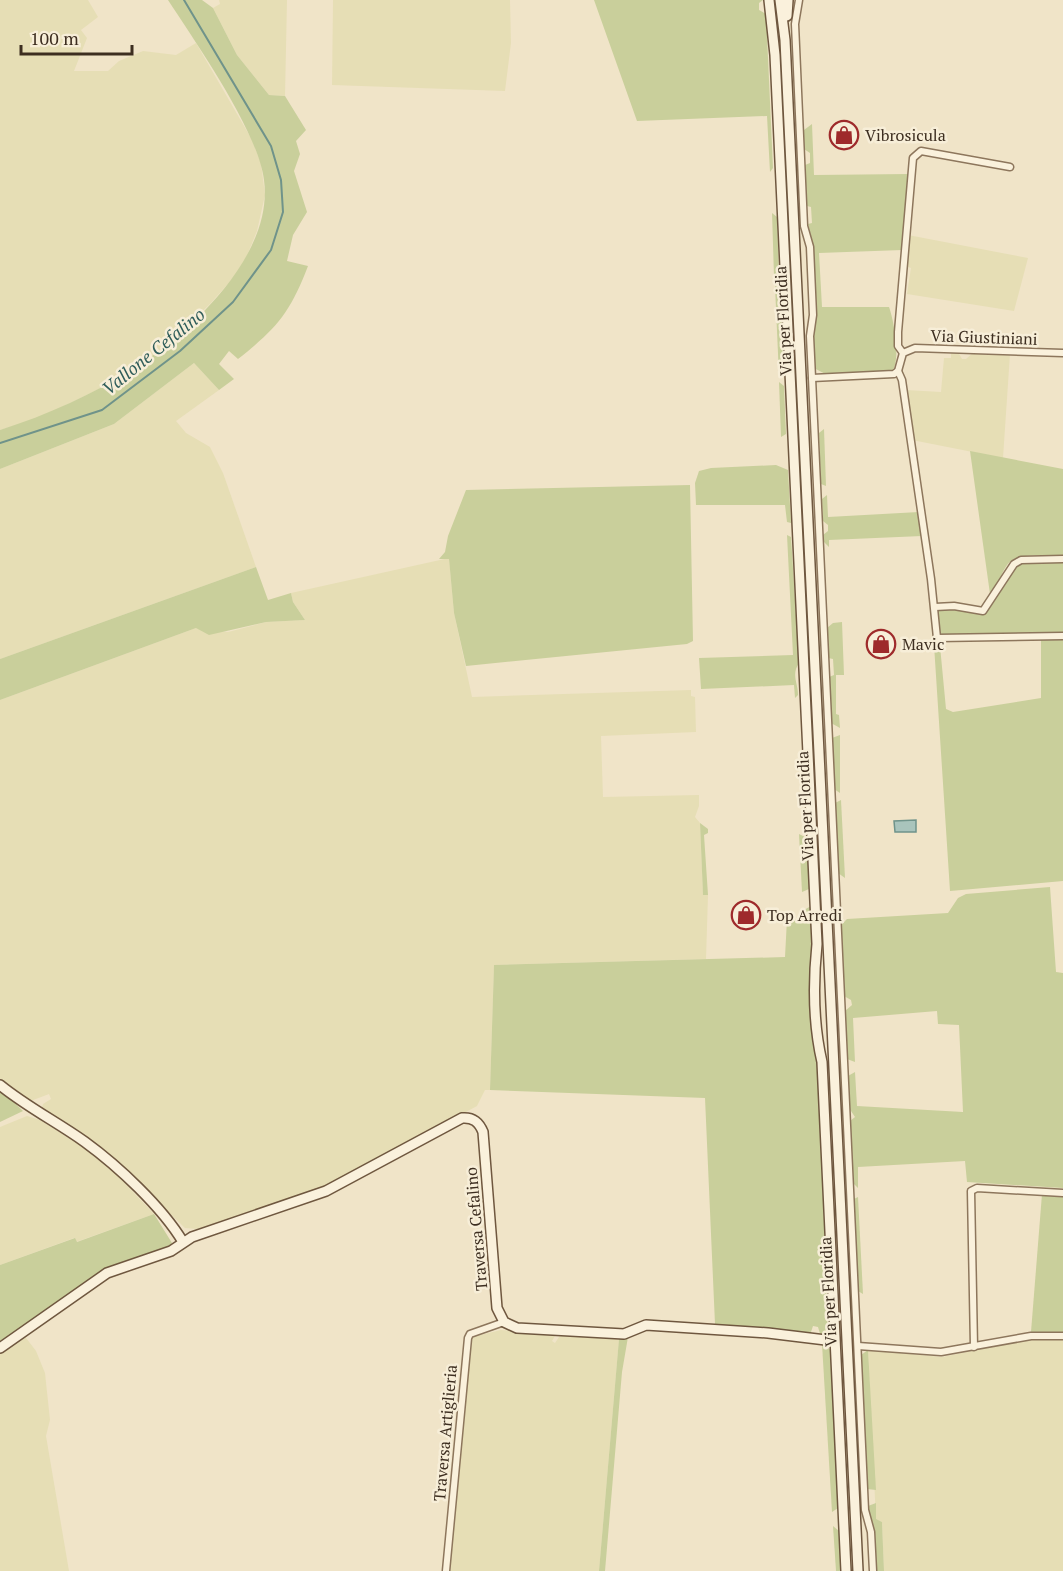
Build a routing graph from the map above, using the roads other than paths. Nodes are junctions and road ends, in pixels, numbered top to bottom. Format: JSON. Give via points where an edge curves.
{"nodes":[{"id":1,"x":770,"y":0,"type":"edge"},
{"id":2,"x":780,"y":0,"type":"edge"},
{"id":3,"x":788,"y":0,"type":"edge"},
{"id":4,"x":799,"y":0,"type":"edge"},
{"id":5,"x":785,"y":40,"type":"junction"},
{"id":6,"x":1010,"y":167,"type":"dead end"},
{"id":7,"x":903,"y":353,"type":"junction"},
{"id":8,"x":1063,"y":353,"type":"edge"},
{"id":9,"x":898,"y":371,"type":"junction"},
{"id":10,"x":812,"y":378,"type":"junction"},
{"id":11,"x":1063,"y":559,"type":"edge"},
{"id":12,"x":935,"y":607,"type":"junction"},
{"id":13,"x":1063,"y":636,"type":"edge"},
{"id":14,"x":0,"y":1085,"type":"edge"},
{"id":15,"x":1063,"y":1193,"type":"edge"},
{"id":16,"x":183,"y":1242,"type":"junction"},
{"id":17,"x":504,"y":1322,"type":"junction"},
{"id":18,"x":1063,"y":1336,"type":"edge"},
{"id":19,"x":834,"y":1341,"type":"junction"},
{"id":20,"x":858,"y":1346,"type":"junction"},
{"id":21,"x":974,"y":1347,"type":"junction"},
{"id":22,"x":0,"y":1348,"type":"edge"},
{"id":23,"x":446,"y":1571,"type":"edge"},
{"id":24,"x":846,"y":1571,"type":"edge"},
{"id":25,"x":858,"y":1571,"type":"edge"},
{"id":26,"x":873,"y":1571,"type":"edge"}],
"edges":[{"from":1,"to":19,"type":"street","via":[[816,932],[816,1038],[822,1062]]},
{"from":2,"to":5,"type":"street"},
{"from":3,"to":5,"type":"street"},
{"from":4,"to":10,"type":"street","via":[[795,24],[804,226],[810,247]]},
{"from":5,"to":25,"type":"street","name":"Via per Floridia"},
{"from":6,"to":7,"type":"street","via":[[921,151],[913,158],[898,332],[898,346]]},
{"from":7,"to":8,"type":"street","name":"Via Giustiniani","via":[[915,348]]},
{"from":7,"to":9,"type":"street"},
{"from":9,"to":10,"type":"street","via":[[888,376]]},
{"from":9,"to":12,"type":"street"},
{"from":10,"to":20,"type":"street"},
{"from":11,"to":12,"type":"street","via":[[1021,560],[1014,564],[983,611]]},
{"from":12,"to":13,"type":"street","via":[[937,638]]},
{"from":14,"to":16,"type":"street","via":[[102,1155],[151,1202]]},
{"from":15,"to":21,"type":"street","via":[[977,1188],[971,1191]]},
{"from":16,"to":17,"type":"street","name":"Traversa Cefalino","via":[[326,1191],[468,1118],[480,1124],[483,1132],[497,1308]]},
{"from":16,"to":22,"type":"street","via":[[171,1251],[124,1266],[94,1281]]},
{"from":17,"to":19,"type":"street","via":[[517,1328],[624,1334],[646,1324]]},
{"from":17,"to":23,"type":"street","name":"Traversa Artiglieria","via":[[468,1338]]},
{"from":18,"to":21,"type":"street","via":[[1031,1336]]},
{"from":19,"to":24,"type":"street"},
{"from":20,"to":21,"type":"street","via":[[931,1353]]},
{"from":20,"to":26,"type":"street","via":[[865,1510],[871,1532]]}]}
